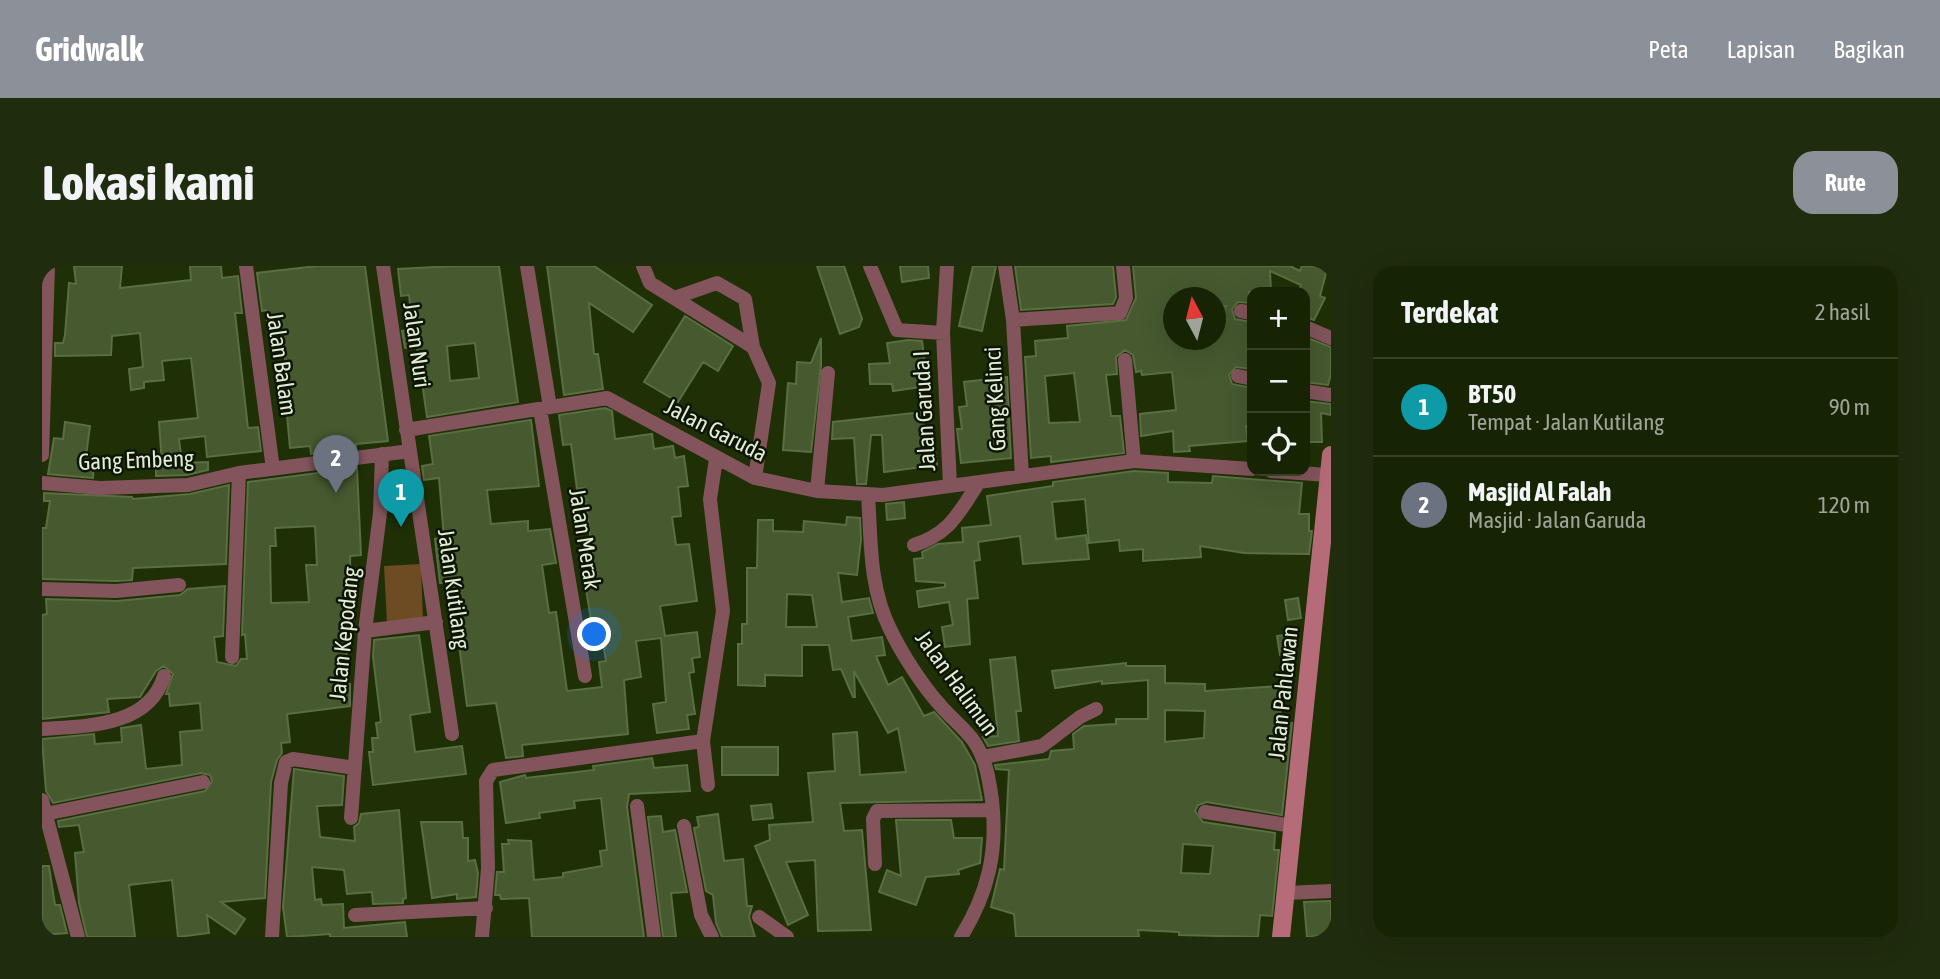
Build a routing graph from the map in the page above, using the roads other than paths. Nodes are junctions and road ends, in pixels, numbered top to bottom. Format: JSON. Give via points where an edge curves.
{"nodes":[{"id":1,"x":48,"y":266,"type":"edge"},
{"id":2,"x":246,"y":266,"type":"edge"},
{"id":3,"x":383,"y":266,"type":"edge"},
{"id":4,"x":527,"y":266,"type":"edge"},
{"id":5,"x":643,"y":266,"type":"edge"},
{"id":6,"x":870,"y":266,"type":"edge"},
{"id":7,"x":947,"y":266,"type":"edge"},
{"id":8,"x":1005,"y":266,"type":"edge"},
{"id":9,"x":1123,"y":266,"type":"edge"},
{"id":10,"x":674,"y":298,"type":"junction"},
{"id":11,"x":1013,"y":320,"type":"junction"},
{"id":12,"x":1310,"y":329,"type":"edge"},
{"id":13,"x":943,"y":333,"type":"junction"},
{"id":14,"x":1331,"y":338,"type":"edge"},
{"id":15,"x":753,"y":347,"type":"junction"},
{"id":16,"x":1125,"y":360,"type":"dead end"},
{"id":17,"x":828,"y":373,"type":"dead end"},
{"id":18,"x":1310,"y":392,"type":"edge"},
{"id":19,"x":1331,"y":395,"type":"edge"},
{"id":20,"x":545,"y":408,"type":"junction"},
{"id":21,"x":44,"y":424,"type":"edge"},
{"id":22,"x":406,"y":430,"type":"junction"},
{"id":23,"x":410,"y":451,"type":"junction"},
{"id":24,"x":382,"y":454,"type":"junction"},
{"id":25,"x":42,"y":455,"type":"edge"},
{"id":26,"x":1331,"y":455,"type":"edge"},
{"id":27,"x":716,"y":459,"type":"junction"},
{"id":28,"x":1134,"y":461,"type":"junction"},
{"id":29,"x":273,"y":468,"type":"junction"},
{"id":30,"x":1247,"y":470,"type":"edge"},
{"id":31,"x":239,"y":473,"type":"junction"},
{"id":32,"x":1310,"y":474,"type":"edge"},
{"id":33,"x":1022,"y":475,"type":"junction"},
{"id":34,"x":1328,"y":475,"type":"junction"},
{"id":35,"x":755,"y":478,"type":"junction"},
{"id":36,"x":979,"y":482,"type":"junction"},
{"id":37,"x":42,"y":483,"type":"edge"},
{"id":38,"x":950,"y":486,"type":"junction"},
{"id":39,"x":817,"y":491,"type":"junction"},
{"id":40,"x":867,"y":494,"type":"junction"},
{"id":41,"x":914,"y":545,"type":"dead end"},
{"id":42,"x":179,"y":585,"type":"dead end"},
{"id":43,"x":42,"y":589,"type":"edge"},
{"id":44,"x":436,"y":622,"type":"junction"},
{"id":45,"x":365,"y":631,"type":"junction"},
{"id":46,"x":232,"y":657,"type":"dead end"},
{"id":47,"x":164,"y":676,"type":"dead end"},
{"id":48,"x":584,"y":676,"type":"dead end"},
{"id":49,"x":1096,"y":709,"type":"dead end"},
{"id":50,"x":42,"y":729,"type":"edge"},
{"id":51,"x":452,"y":734,"type":"dead end"},
{"id":52,"x":704,"y":741,"type":"junction"},
{"id":53,"x":983,"y":757,"type":"junction"},
{"id":54,"x":355,"y":768,"type":"junction"},
{"id":55,"x":203,"y":782,"type":"dead end"},
{"id":56,"x":708,"y":785,"type":"dead end"},
{"id":57,"x":636,"y":806,"type":"dead end"},
{"id":58,"x":44,"y":807,"type":"edge"},
{"id":59,"x":993,"y":810,"type":"junction"},
{"id":60,"x":1205,"y":812,"type":"dead end"},
{"id":61,"x":351,"y":818,"type":"dead end"},
{"id":62,"x":684,"y":826,"type":"dead end"},
{"id":63,"x":1293,"y":826,"type":"junction"},
{"id":64,"x":876,"y":864,"type":"dead end"},
{"id":65,"x":1331,"y":891,"type":"edge"},
{"id":66,"x":1286,"y":893,"type":"junction"},
{"id":67,"x":486,"y":908,"type":"junction"},
{"id":68,"x":355,"y":915,"type":"dead end"},
{"id":69,"x":759,"y":918,"type":"dead end"},
{"id":70,"x":78,"y":937,"type":"edge"},
{"id":71,"x":272,"y":937,"type":"edge"},
{"id":72,"x":482,"y":937,"type":"edge"},
{"id":73,"x":654,"y":937,"type":"edge"},
{"id":74,"x":712,"y":937,"type":"edge"},
{"id":75,"x":787,"y":937,"type":"edge"},
{"id":76,"x":961,"y":937,"type":"edge"},
{"id":77,"x":1281,"y":937,"type":"edge"}],
"edges":[{"from":1,"to":21,"type":"street"},
{"from":2,"to":29,"type":"street","name":"Jalan Balam"},
{"from":3,"to":22,"type":"street","name":"Jalan Nuri"},
{"from":4,"to":20,"type":"street","name":"Jalan Merak"},
{"from":5,"to":10,"type":"street","via":[[650,283]]},
{"from":6,"to":13,"type":"street","name":"Jalan Garuda I","via":[[897,330]]},
{"from":7,"to":13,"type":"street","name":"Jalan Garuda I"},
{"from":8,"to":11,"type":"street","name":"Gang Kelinci"},
{"from":9,"to":11,"type":"street","via":[[1126,298],[1120,313]]},
{"from":10,"to":15,"type":"street"},
{"from":10,"to":15,"type":"street","via":[[717,283],[745,299]]},
{"from":11,"to":33,"type":"street","name":"Gang Kelinci"},
{"from":12,"to":14,"type":"street"},
{"from":13,"to":38,"type":"street","name":"Jalan Garuda I"},
{"from":15,"to":35,"type":"street","via":[[769,383]]},
{"from":16,"to":28,"type":"street"},
{"from":17,"to":39,"type":"street"},
{"from":18,"to":19,"type":"street"},
{"from":20,"to":22,"type":"street","name":"Jalan Garuda"},
{"from":20,"to":27,"type":"street","name":"Jalan Garuda","via":[[607,398]]},
{"from":20,"to":48,"type":"street","name":"Jalan Merak"},
{"from":21,"to":25,"type":"street"},
{"from":22,"to":23,"type":"street"},
{"from":23,"to":24,"type":"street"},
{"from":23,"to":44,"type":"street","name":"Jalan Kutilang"},
{"from":24,"to":29,"type":"street"},
{"from":24,"to":45,"type":"street","name":"Jalan Kepodang","via":[[380,513]]},
{"from":26,"to":34,"type":"main road","name":"Jalan Pahlawan"},
{"from":27,"to":35,"type":"street","name":"Jalan Garuda"},
{"from":27,"to":52,"type":"street","via":[[710,499],[723,611]]},
{"from":28,"to":30,"type":"street","name":"Jalan Garuda"},
{"from":28,"to":33,"type":"street","name":"Jalan Garuda"},
{"from":29,"to":31,"type":"street","name":"Gang Embeng"},
{"from":31,"to":37,"type":"street","name":"Gang Embeng","via":[[188,485],[100,488]]},
{"from":31,"to":46,"type":"street"},
{"from":32,"to":34,"type":"street"},
{"from":33,"to":36,"type":"street","name":"Jalan Garuda"},
{"from":34,"to":63,"type":"main road","name":"Jalan Pahlawan"},
{"from":35,"to":39,"type":"street","name":"Jalan Garuda"},
{"from":36,"to":38,"type":"street","name":"Jalan Garuda"},
{"from":36,"to":41,"type":"street","via":[[946,530]]},
{"from":38,"to":40,"type":"street","name":"Jalan Garuda"},
{"from":39,"to":40,"type":"street","name":"Jalan Garuda"},
{"from":40,"to":53,"type":"street","name":"Jalan Halimun","via":[[871,562],[890,630],[937,703]]},
{"from":42,"to":43,"type":"street","via":[[116,591]]},
{"from":44,"to":45,"type":"street"},
{"from":44,"to":51,"type":"street","name":"Jalan Kutilang"},
{"from":45,"to":54,"type":"street","name":"Jalan Kepodang"},
{"from":47,"to":50,"type":"street","via":[[152,701],[125,718]]},
{"from":49,"to":53,"type":"street","via":[[1042,746]]},
{"from":52,"to":56,"type":"street"},
{"from":52,"to":67,"type":"street","via":[[493,770],[485,781]]},
{"from":53,"to":59,"type":"street","name":"Jalan Halimun"},
{"from":54,"to":61,"type":"street","name":"Jalan Kepodang"},
{"from":54,"to":71,"type":"street","via":[[293,759],[286,762]]},
{"from":55,"to":58,"type":"street"},
{"from":57,"to":73,"type":"street"},
{"from":58,"to":70,"type":"street"},
{"from":59,"to":64,"type":"street","via":[[875,812]]},
{"from":59,"to":76,"type":"street","name":"Jalan Halimun","via":[[990,875],[979,908]]},
{"from":60,"to":63,"type":"street"},
{"from":62,"to":74,"type":"street","via":[[701,915]]},
{"from":63,"to":66,"type":"main road","name":"Jalan Pahlawan"},
{"from":65,"to":66,"type":"street"},
{"from":66,"to":77,"type":"main road","name":"Jalan Pahlawan"},
{"from":67,"to":68,"type":"street"},
{"from":67,"to":72,"type":"street"},
{"from":69,"to":75,"type":"street"}]}
